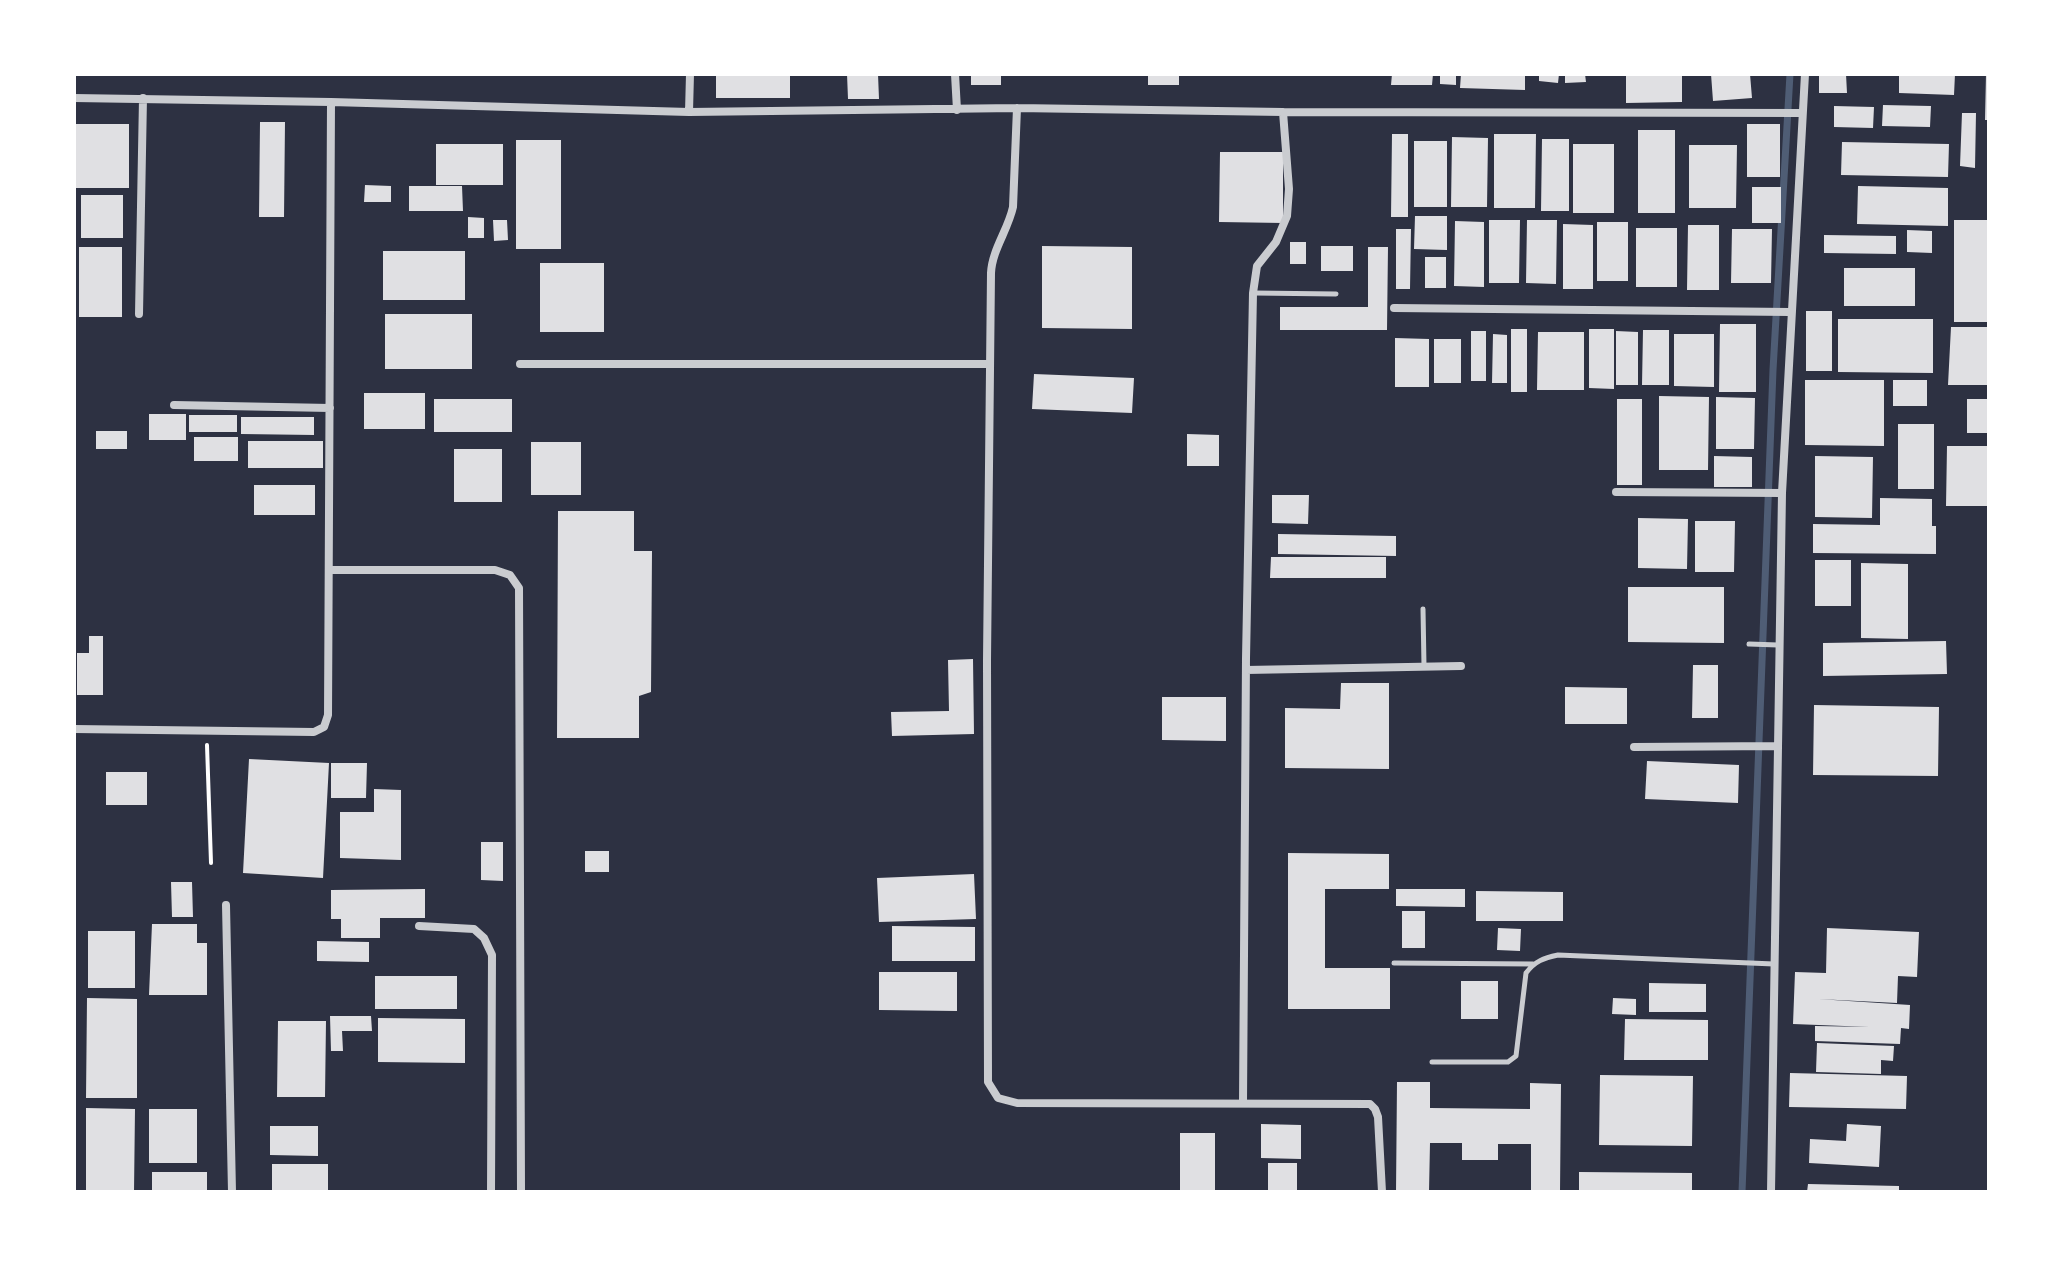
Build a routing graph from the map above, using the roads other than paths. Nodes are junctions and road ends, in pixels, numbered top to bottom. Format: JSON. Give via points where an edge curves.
{"nodes":[{"id":1,"x":690,"y":74,"type":"edge"},
{"id":2,"x":955,"y":74,"type":"edge"},
{"id":3,"x":1805,"y":74,"type":"edge"},
{"id":4,"x":74,"y":98,"type":"edge"},
{"id":5,"x":143,"y":98,"type":"junction"},
{"id":6,"x":331,"y":102,"type":"junction"},
{"id":7,"x":1017,"y":108,"type":"junction"},
{"id":8,"x":957,"y":110,"type":"junction"},
{"id":9,"x":689,"y":112,"type":"junction"},
{"id":10,"x":1283,"y":112,"type":"junction"},
{"id":11,"x":1798,"y":113,"type":"junction"},
{"id":12,"x":1253,"y":293,"type":"junction"},
{"id":13,"x":1336,"y":294,"type":"dead end"},
{"id":14,"x":1394,"y":308,"type":"dead end"},
{"id":15,"x":1781,"y":311,"type":"junction"},
{"id":16,"x":139,"y":314,"type":"dead end"},
{"id":17,"x":520,"y":364,"type":"dead end"},
{"id":18,"x":989,"y":364,"type":"junction"},
{"id":19,"x":174,"y":405,"type":"dead end"},
{"id":20,"x":330,"y":408,"type":"junction"},
{"id":21,"x":1616,"y":492,"type":"dead end"},
{"id":22,"x":1774,"y":493,"type":"junction"},
{"id":23,"x":330,"y":570,"type":"junction"},
{"id":24,"x":1423,"y":609,"type":"dead end"},
{"id":25,"x":1749,"y":644,"type":"dead end"},
{"id":26,"x":1774,"y":645,"type":"junction"},
{"id":27,"x":1424,"y":666,"type":"junction"},
{"id":28,"x":1461,"y":666,"type":"dead end"},
{"id":29,"x":1246,"y":670,"type":"junction"},
{"id":30,"x":74,"y":729,"type":"edge"},
{"id":31,"x":1778,"y":746,"type":"junction"},
{"id":32,"x":1634,"y":747,"type":"dead end"},
{"id":33,"x":226,"y":905,"type":"dead end"},
{"id":34,"x":419,"y":926,"type":"dead end"},
{"id":35,"x":1394,"y":963,"type":"dead end"},
{"id":36,"x":1533,"y":964,"type":"junction"},
{"id":37,"x":1774,"y":964,"type":"junction"},
{"id":38,"x":1432,"y":1062,"type":"dead end"},
{"id":39,"x":1243,"y":1102,"type":"junction"},
{"id":40,"x":232,"y":1192,"type":"edge"},
{"id":41,"x":491,"y":1192,"type":"edge"},
{"id":42,"x":521,"y":1192,"type":"edge"},
{"id":43,"x":1382,"y":1192,"type":"edge"},
{"id":44,"x":1771,"y":1192,"type":"edge"}],
"edges":[{"from":1,"to":9,"type":"street"},
{"from":2,"to":8,"type":"street"},
{"from":3,"to":11,"type":"street"},
{"from":4,"to":5,"type":"street"},
{"from":5,"to":6,"type":"street"},
{"from":5,"to":16,"type":"street"},
{"from":6,"to":9,"type":"street"},
{"from":6,"to":20,"type":"street"},
{"from":7,"to":8,"type":"street"},
{"from":7,"to":10,"type":"street"},
{"from":7,"to":18,"type":"street","via":[[1013,207],[991,264]]},
{"from":8,"to":9,"type":"street"},
{"from":10,"to":11,"type":"street"},
{"from":10,"to":12,"type":"street","via":[[1287,216],[1257,266]]},
{"from":11,"to":15,"type":"street"},
{"from":12,"to":13,"type":"lane"},
{"from":12,"to":29,"type":"street"},
{"from":14,"to":15,"type":"street"},
{"from":15,"to":22,"type":"street"},
{"from":17,"to":18,"type":"street"},
{"from":18,"to":39,"type":"street","via":[[988,1082],[998,1098],[1017,1103]]},
{"from":19,"to":20,"type":"street"},
{"from":20,"to":23,"type":"street"},
{"from":21,"to":22,"type":"street"},
{"from":22,"to":26,"type":"street"},
{"from":23,"to":30,"type":"street","via":[[324,727],[314,732]]},
{"from":23,"to":42,"type":"street","via":[[495,570],[510,575],[519,588]]},
{"from":24,"to":27,"type":"lane"},
{"from":25,"to":26,"type":"lane"},
{"from":26,"to":31,"type":"street"},
{"from":27,"to":28,"type":"street"},
{"from":27,"to":29,"type":"street"},
{"from":29,"to":39,"type":"street"},
{"from":31,"to":32,"type":"street"},
{"from":31,"to":37,"type":"street"},
{"from":33,"to":40,"type":"street"},
{"from":34,"to":41,"type":"street","via":[[474,929],[492,955]]},
{"from":35,"to":36,"type":"lane"},
{"from":36,"to":37,"type":"lane","via":[[1558,955]]},
{"from":36,"to":38,"type":"lane","via":[[1526,973],[1516,1056],[1508,1062]]},
{"from":37,"to":44,"type":"street"},
{"from":39,"to":43,"type":"street","via":[[1370,1104],[1378,1117]]}]}
